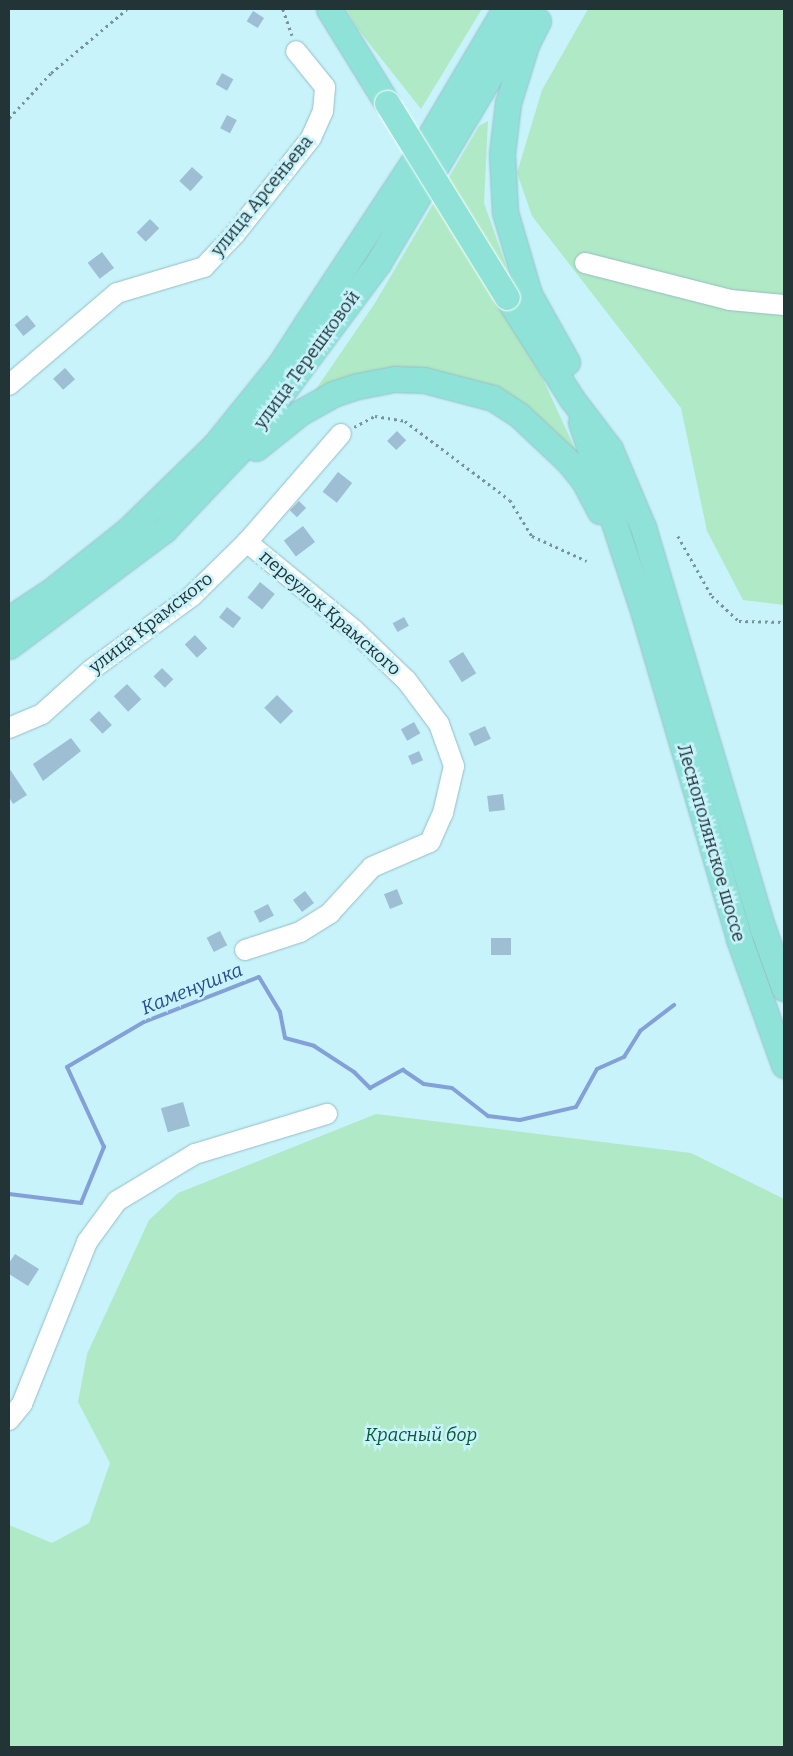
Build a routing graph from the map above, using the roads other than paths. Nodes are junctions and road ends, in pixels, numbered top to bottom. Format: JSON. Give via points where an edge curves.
{"nodes":[{"id":1,"x":329,"y":9,"type":"edge"},
{"id":2,"x":492,"y":9,"type":"edge"},
{"id":3,"x":505,"y":9,"type":"edge"},
{"id":4,"x":530,"y":9,"type":"edge"},
{"id":5,"x":544,"y":9,"type":"edge"},
{"id":6,"x":296,"y":51,"type":"road end"},
{"id":7,"x":427,"y":141,"type":"junction"},
{"id":8,"x":585,"y":263,"type":"dead end"},
{"id":9,"x":784,"y":305,"type":"edge"},
{"id":10,"x":9,"y":385,"type":"edge"},
{"id":11,"x":572,"y":399,"type":"junction"},
{"id":12,"x":341,"y":434,"type":"road end"},
{"id":13,"x":610,"y":449,"type":"junction"},
{"id":14,"x":164,"y":530,"type":"junction"},
{"id":15,"x":247,"y":542,"type":"junction"},
{"id":16,"x":646,"y":617,"type":"junction"},
{"id":17,"x":9,"y":619,"type":"edge"},
{"id":18,"x":9,"y":646,"type":"edge"},
{"id":19,"x":9,"y":728,"type":"edge"},
{"id":20,"x":245,"y":950,"type":"dead end"},
{"id":21,"x":784,"y":988,"type":"edge"},
{"id":22,"x":784,"y":1065,"type":"edge"},
{"id":23,"x":327,"y":1114,"type":"dead end"},
{"id":24,"x":9,"y":1420,"type":"edge"}],
"edges":[{"from":1,"to":11,"type":"main road","bridge":true},
{"from":2,"to":7,"type":"main road","via":[[433,106]]},
{"from":3,"to":7,"type":"main road","name":"улица Терешковой"},
{"from":4,"to":14,"type":"main road","name":"улица Терешковой","via":[[378,263],[237,454]]},
{"from":5,"to":13,"type":"main road","via":[[526,45],[508,103],[502,154],[505,212],[529,294],[582,386]]},
{"from":6,"to":10,"type":"street","name":"улица Арсеньева","via":[[325,87],[323,111],[311,138],[235,234],[204,267],[117,293]]},
{"from":7,"to":17,"type":"main road","name":"улица Терешковой","via":[[279,366],[215,445],[128,530],[50,592]]},
{"from":8,"to":9,"type":"street","via":[[730,300]]},
{"from":11,"to":13,"type":"main road"},
{"from":11,"to":16,"type":"main road"},
{"from":12,"to":15,"type":"street","name":"улица Крамского"},
{"from":13,"to":21,"type":"main road","name":"Леснополянское шоссе","via":[[642,527],[763,929]]},
{"from":14,"to":16,"type":"main road","via":[[216,490],[271,434],[301,412],[358,386],[395,379],[424,380],[493,398],[541,432],[584,481]]},
{"from":14,"to":18,"type":"main road","name":"улица Терешковой"},
{"from":15,"to":19,"type":"street","name":"улица Крамского","via":[[192,596],[91,670],[42,714]]},
{"from":15,"to":20,"type":"street","name":"переулок Крамского","via":[[354,630],[407,681],[439,724],[454,766],[443,813],[430,842],[372,867],[330,914],[300,932]]},
{"from":16,"to":22,"type":"main road","name":"Леснополянское шоссе","via":[[739,939]]},
{"from":23,"to":24,"type":"street","via":[[195,1154],[118,1201],[87,1242],[22,1404]]}]}
